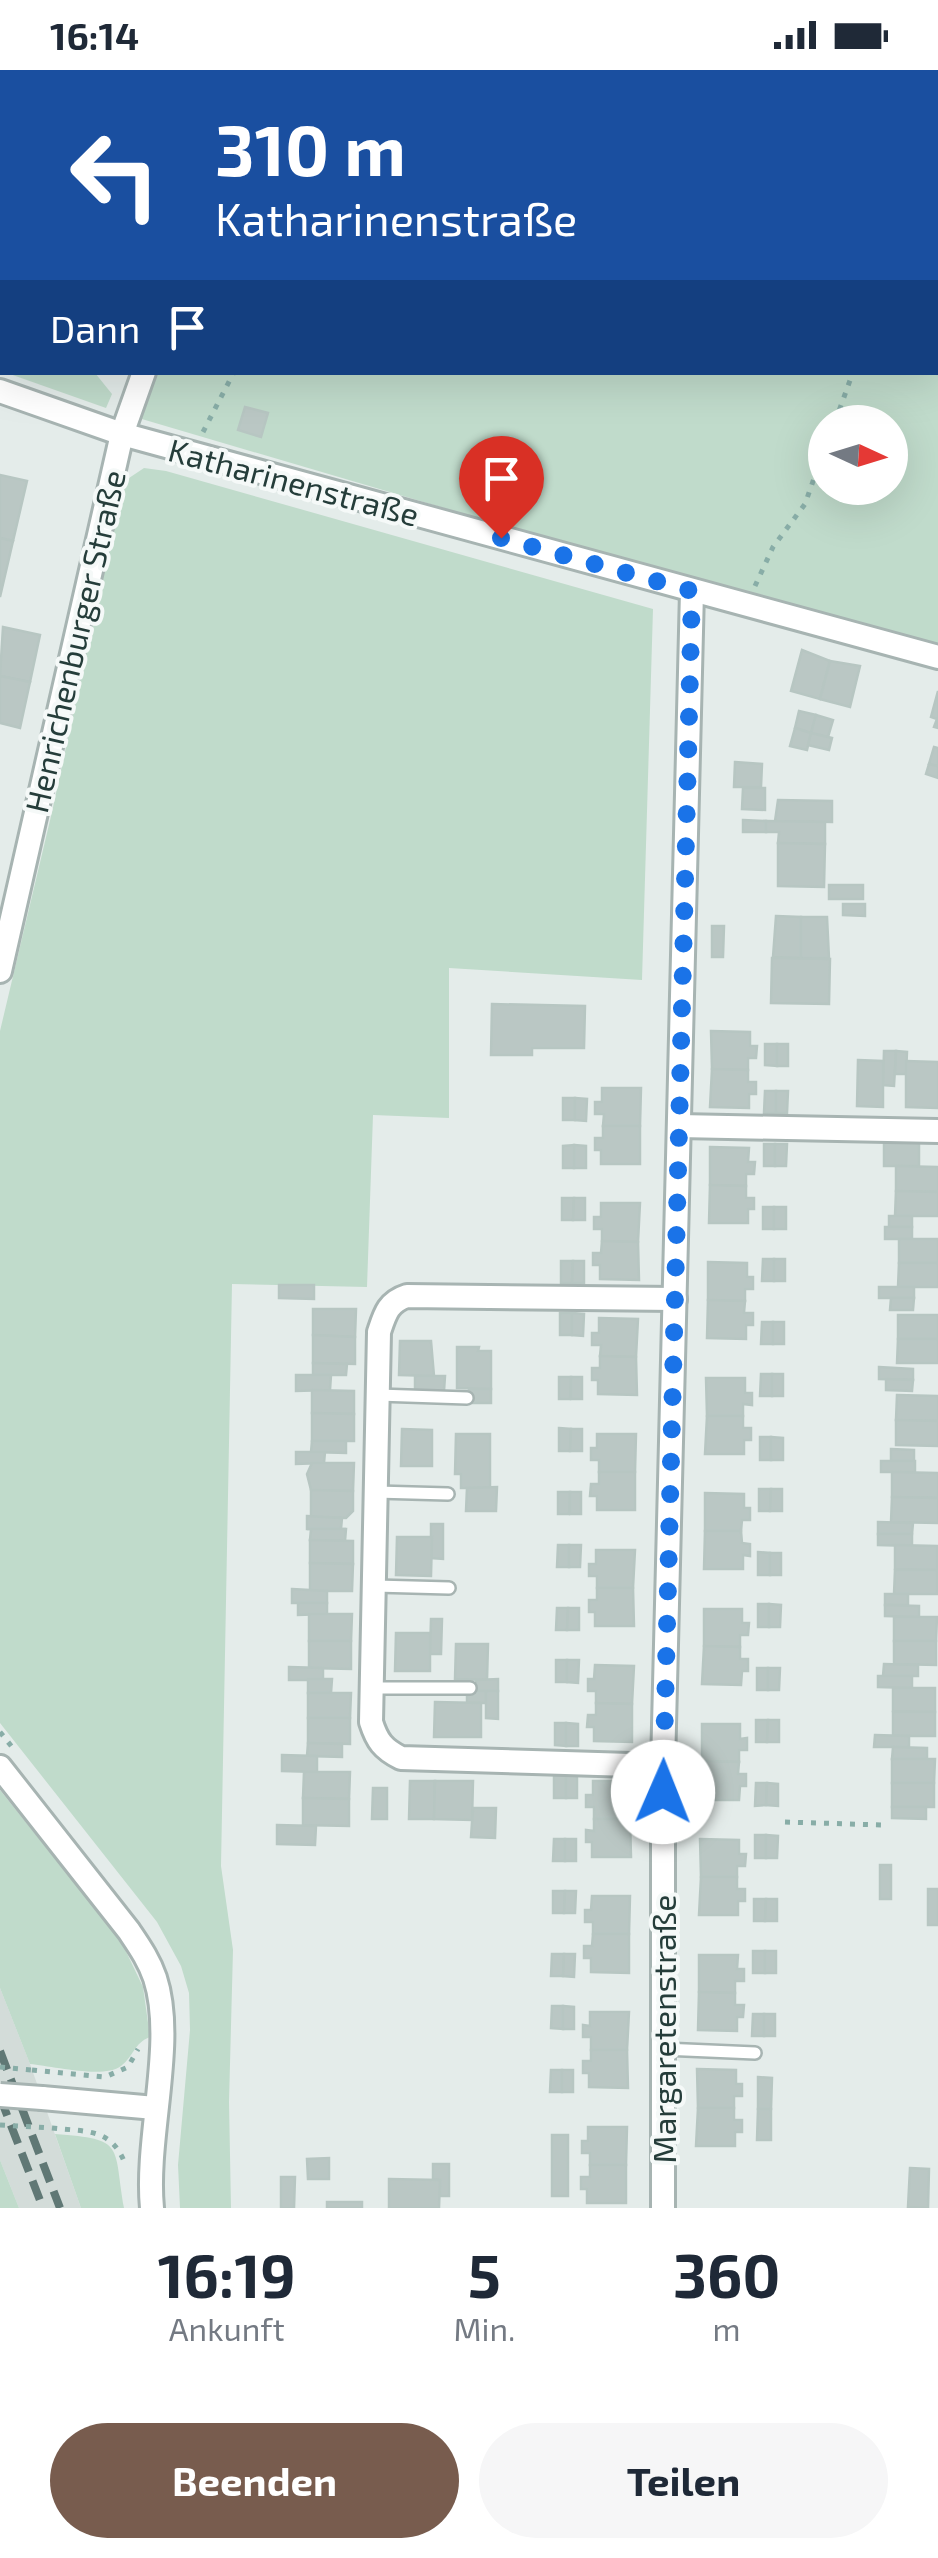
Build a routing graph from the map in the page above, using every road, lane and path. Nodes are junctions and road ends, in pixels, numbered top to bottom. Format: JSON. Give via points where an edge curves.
{"nodes":[{"id":1,"x":143,"y":375,"type":"edge"},
{"id":2,"x":232,"y":375,"type":"edge"},
{"id":3,"x":851,"y":375,"type":"edge"},
{"id":4,"x":0,"y":391,"type":"edge"},
{"id":5,"x":841,"y":405,"type":"edge"},
{"id":6,"x":122,"y":434,"type":"junction"},
{"id":7,"x":196,"y":454,"type":"junction"},
{"id":8,"x":808,"y":495,"type":"edge"},
{"id":9,"x":692,"y":591,"type":"junction"},
{"id":10,"x":747,"y":606,"type":"junction"},
{"id":11,"x":938,"y":657,"type":"edge"},
{"id":12,"x":0,"y":971,"type":"edge"},
{"id":13,"x":679,"y":1126,"type":"junction"},
{"id":14,"x":938,"y":1130,"type":"edge"},
{"id":15,"x":675,"y":1299,"type":"junction"},
{"id":16,"x":378,"y":1395,"type":"junction"},
{"id":17,"x":466,"y":1398,"type":"dead end"},
{"id":18,"x":376,"y":1492,"type":"junction"},
{"id":19,"x":448,"y":1494,"type":"dead end"},
{"id":20,"x":374,"y":1586,"type":"junction"},
{"id":21,"x":448,"y":1588,"type":"dead end"},
{"id":22,"x":372,"y":1688,"type":"junction"},
{"id":23,"x":470,"y":1688,"type":"dead end"},
{"id":24,"x":663,"y":1766,"type":"junction"},
{"id":25,"x":0,"y":1767,"type":"edge"},
{"id":26,"x":786,"y":1822,"type":"dead end"},
{"id":27,"x":882,"y":1825,"type":"dead end"},
{"id":28,"x":146,"y":2041,"type":"dead end"},
{"id":29,"x":663,"y":2049,"type":"junction"},
{"id":30,"x":755,"y":2053,"type":"dead end"},
{"id":31,"x":0,"y":2067,"type":"edge"},
{"id":32,"x":0,"y":2095,"type":"edge"},
{"id":33,"x":156,"y":2108,"type":"junction"},
{"id":34,"x":0,"y":2124,"type":"edge"},
{"id":35,"x":128,"y":2170,"type":"dead end"},
{"id":36,"x":152,"y":2208,"type":"edge"},
{"id":37,"x":664,"y":2208,"type":"edge"}],
"edges":[{"from":1,"to":6,"type":"street","name":"Henrichenburger Straße"},
{"from":2,"to":7,"type":"path"},
{"from":3,"to":5,"type":"path"},
{"from":4,"to":6,"type":"street","name":"Katharinenstraße"},
{"from":6,"to":7,"type":"street","name":"Katharinenstraße"},
{"from":6,"to":12,"type":"street","name":"Henrichenburger Straße"},
{"from":7,"to":9,"type":"street","name":"Katharinenstraße"},
{"from":8,"to":10,"type":"path","via":[[772,547]]},
{"from":9,"to":10,"type":"street","name":"Katharinenstraße"},
{"from":9,"to":13,"type":"street","name":"Margaretenstraße"},
{"from":10,"to":11,"type":"street","name":"Katharinenstraße"},
{"from":13,"to":14,"type":"street"},
{"from":13,"to":15,"type":"street","name":"Margaretenstraße"},
{"from":15,"to":16,"type":"street","via":[[407,1296],[386,1310]]},
{"from":15,"to":24,"type":"street","name":"Margaretenstraße"},
{"from":16,"to":17,"type":"lane"},
{"from":16,"to":18,"type":"street"},
{"from":18,"to":19,"type":"lane"},
{"from":18,"to":20,"type":"street"},
{"from":20,"to":21,"type":"lane"},
{"from":20,"to":22,"type":"street"},
{"from":22,"to":23,"type":"lane"},
{"from":22,"to":24,"type":"street","via":[[376,1740],[401,1758]]},
{"from":24,"to":29,"type":"street","name":"Margaretenstraße"},
{"from":25,"to":33,"type":"street","via":[[147,1957],[162,2016]]},
{"from":26,"to":27,"type":"path"},
{"from":28,"to":31,"type":"path","bridge":true,"via":[[128,2067],[105,2077]]},
{"from":29,"to":30,"type":"lane"},
{"from":29,"to":37,"type":"street","name":"Margaretenstraße"},
{"from":32,"to":33,"type":"street","bridge":true},
{"from":33,"to":36,"type":"street"},
{"from":34,"to":35,"type":"path","bridge":true,"via":[[97,2132],[118,2146]]}]}
